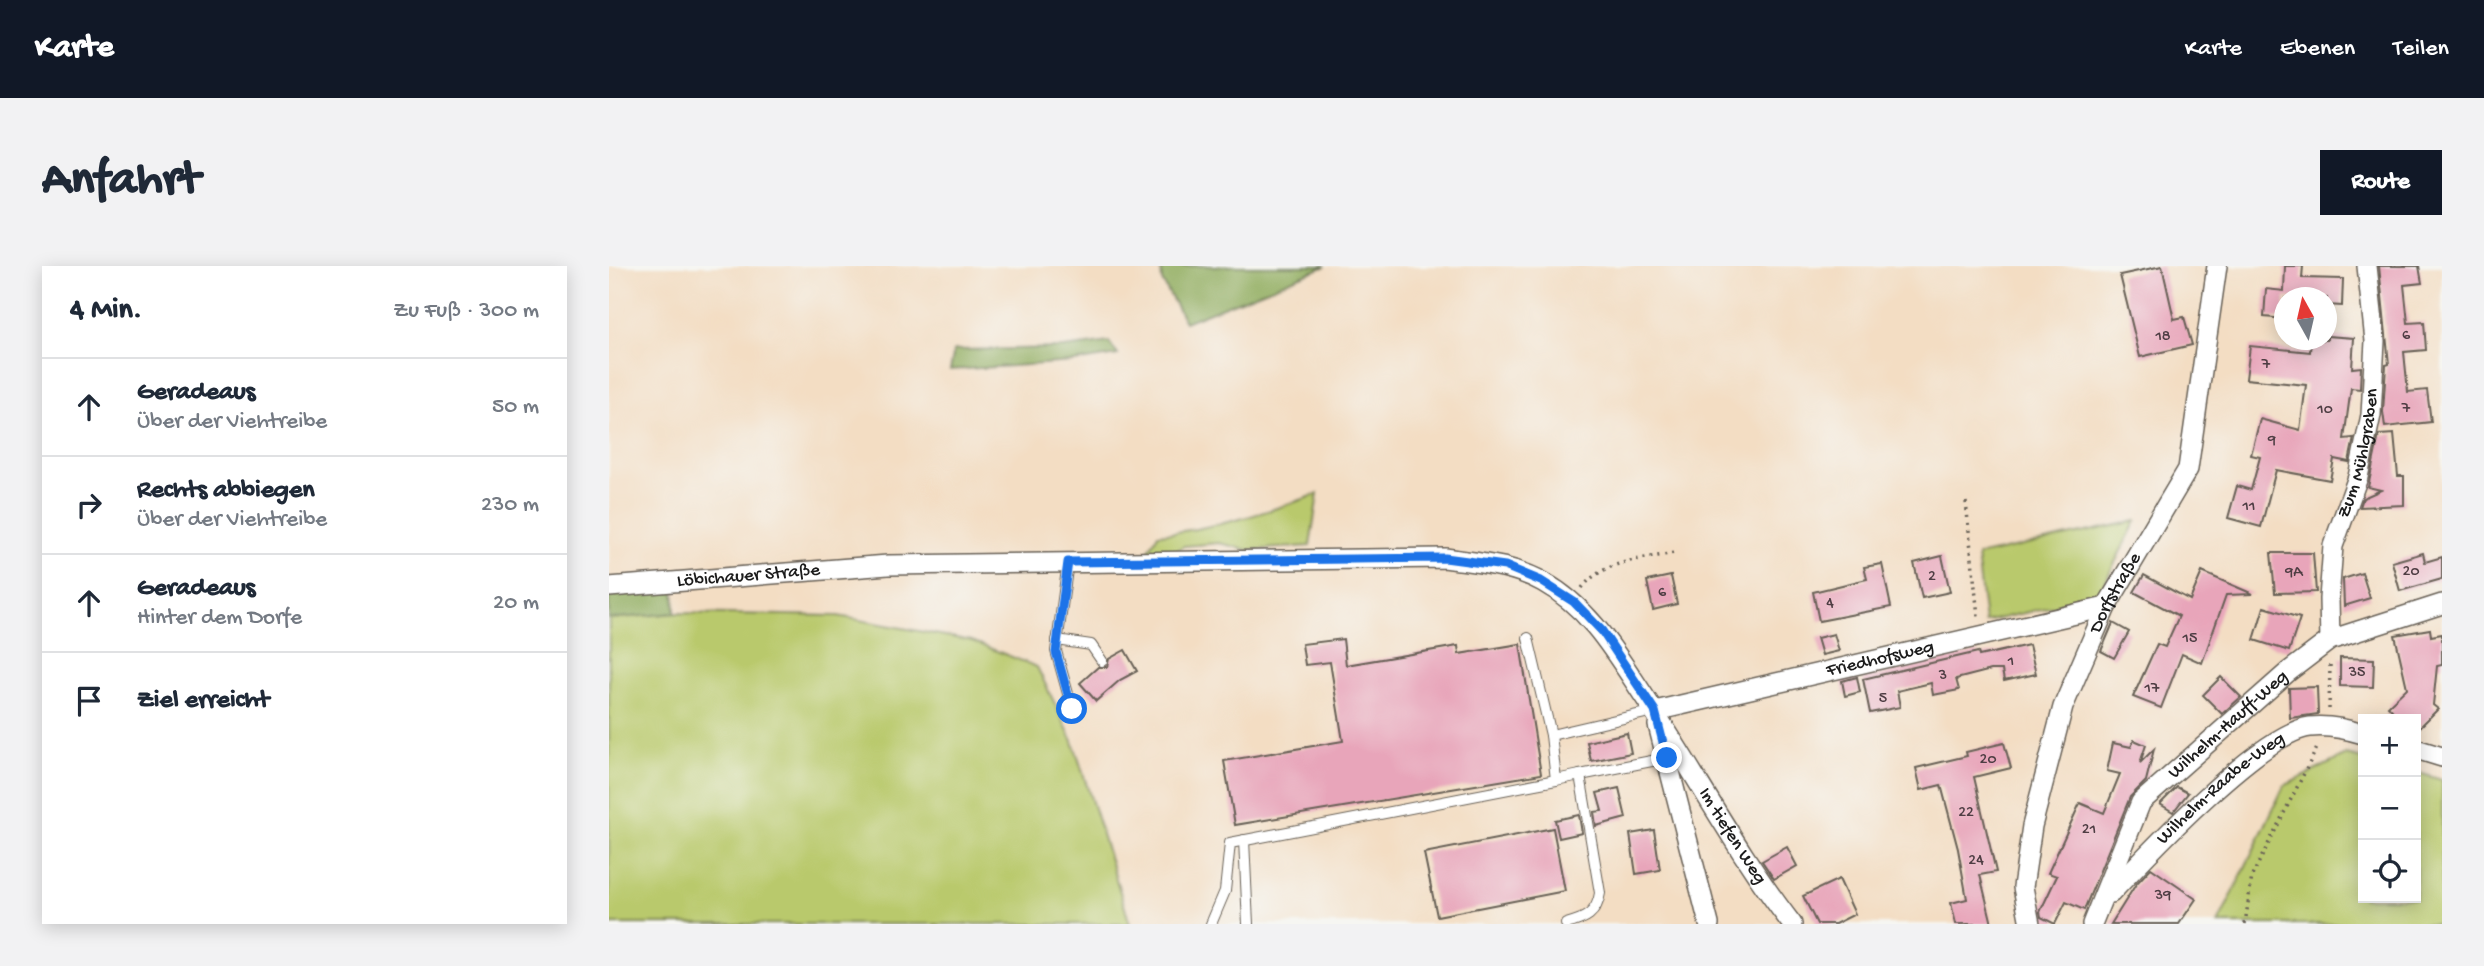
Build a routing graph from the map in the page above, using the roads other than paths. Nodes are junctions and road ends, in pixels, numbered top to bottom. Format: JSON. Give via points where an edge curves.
{"nodes":[{"id":1,"x":2217,"y":266,"type":"edge"},
{"id":2,"x":2367,"y":266,"type":"edge"},
{"id":3,"x":1068,"y":562,"type":"junction"},
{"id":4,"x":609,"y":587,"type":"edge"},
{"id":5,"x":2442,"y":604,"type":"edge"},
{"id":6,"x":2106,"y":607,"type":"junction"},
{"id":7,"x":1528,"y":638,"type":"dead end"},
{"id":8,"x":1057,"y":640,"type":"junction"},
{"id":9,"x":2330,"y":640,"type":"junction"},
{"id":10,"x":1102,"y":661,"type":"dead end"},
{"id":11,"x":1072,"y":709,"type":"dead end"},
{"id":12,"x":1655,"y":711,"type":"junction"},
{"id":13,"x":2358,"y":733,"type":"edge"},
{"id":14,"x":1551,"y":734,"type":"junction"},
{"id":15,"x":2421,"y":751,"type":"edge"},
{"id":16,"x":2442,"y":757,"type":"edge"},
{"id":17,"x":1667,"y":758,"type":"junction"},
{"id":18,"x":1580,"y":775,"type":"junction"},
{"id":19,"x":1556,"y":780,"type":"junction"},
{"id":20,"x":1244,"y":840,"type":"junction"},
{"id":21,"x":2103,"y":901,"type":"junction"},
{"id":22,"x":1211,"y":924,"type":"edge"},
{"id":23,"x":1248,"y":924,"type":"edge"},
{"id":24,"x":1566,"y":924,"type":"edge"},
{"id":25,"x":1709,"y":924,"type":"edge"},
{"id":26,"x":1792,"y":924,"type":"edge"},
{"id":27,"x":2030,"y":924,"type":"edge"},
{"id":28,"x":2092,"y":924,"type":"edge"}],
"edges":[{"from":1,"to":6,"type":"street","name":"Dorfstraße","via":[[2188,469]]},
{"from":2,"to":9,"type":"street","name":"Zum Mühlgraben","via":[[2375,341],[2371,415],[2358,477],[2333,547]]},
{"from":3,"to":4,"type":"street","name":"Löbichauer Straße","via":[[888,565]]},
{"from":3,"to":8,"type":"lane"},
{"from":3,"to":12,"type":"street","name":"Im tiefen Weg","via":[[1445,558],[1505,566],[1574,602],[1602,631]]},
{"from":5,"to":9,"type":"street","name":"Wilhelm-Hauff-Weg"},
{"from":6,"to":12,"type":"street","name":"Friedhofsweg"},
{"from":6,"to":27,"type":"street","name":"Dorfstraße","via":[[2063,707],[2032,825],[2023,887]]},
{"from":7,"to":14,"type":"lane"},
{"from":8,"to":10,"type":"lane","via":[[1091,645]]},
{"from":8,"to":11,"type":"lane","via":[[1056,652]]},
{"from":9,"to":21,"type":"street","name":"Wilhelm-Hauff-Weg","via":[[2141,802]]},
{"from":12,"to":14,"type":"lane"},
{"from":12,"to":17,"type":"street"},
{"from":12,"to":26,"type":"street","name":"Im tiefen Weg"},
{"from":13,"to":21,"type":"street","name":"Wilhelm-Raabe-Weg","via":[[2309,727],[2260,751],[2157,843]]},
{"from":14,"to":19,"type":"lane"},
{"from":15,"to":16,"type":"street"},
{"from":17,"to":18,"type":"lane"},
{"from":17,"to":25,"type":"street"},
{"from":18,"to":19,"type":"lane"},
{"from":18,"to":24,"type":"lane","via":[[1600,893],[1598,906],[1585,919]]},
{"from":19,"to":20,"type":"lane"},
{"from":20,"to":22,"type":"lane","via":[[1230,843],[1225,891]]},
{"from":20,"to":23,"type":"lane"},
{"from":21,"to":28,"type":"street","name":"Wilhelm-Hauff-Weg"}]}
